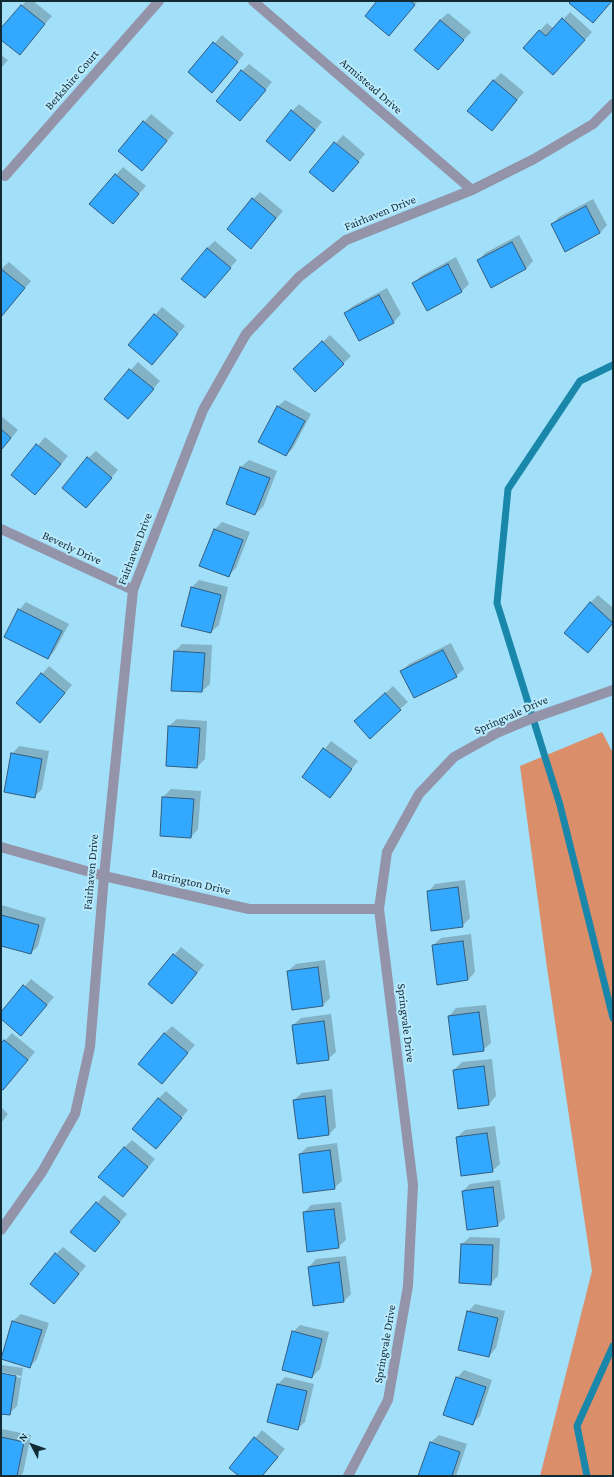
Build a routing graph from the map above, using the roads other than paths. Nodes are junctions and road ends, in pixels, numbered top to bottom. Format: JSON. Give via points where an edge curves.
{"nodes":[{"id":1,"x":158,"y":1,"type":"edge"},
{"id":2,"x":253,"y":1,"type":"edge"},
{"id":3,"x":613,"y":104,"type":"edge"},
{"id":4,"x":5,"y":176,"type":"dead end"},
{"id":5,"x":472,"y":190,"type":"junction"},
{"id":6,"x":1,"y":529,"type":"edge"},
{"id":7,"x":132,"y":590,"type":"junction"},
{"id":8,"x":613,"y":690,"type":"edge"},
{"id":9,"x":1,"y":847,"type":"edge"},
{"id":10,"x":104,"y":876,"type":"junction"},
{"id":11,"x":379,"y":909,"type":"junction"},
{"id":12,"x":1,"y":1230,"type":"edge"},
{"id":13,"x":348,"y":1476,"type":"edge"}],
"edges":[{"from":1,"to":4,"type":"street","name":"Berkshire Court"},
{"from":2,"to":5,"type":"street","name":"Armistead Drive"},
{"from":3,"to":5,"type":"street","name":"Fairhaven Drive","via":[[593,124],[534,160]]},
{"from":5,"to":7,"type":"street","name":"Fairhaven Drive","via":[[346,240],[299,277],[246,334],[203,410]]},
{"from":6,"to":7,"type":"street","name":"Beverly Drive"},
{"from":7,"to":10,"type":"street","name":"Fairhaven Drive"},
{"from":8,"to":11,"type":"street","name":"Springvale Drive","via":[[532,718],[497,733],[454,757],[419,794],[387,852]]},
{"from":9,"to":10,"type":"street","name":"Barrington Drive"},
{"from":10,"to":11,"type":"street","name":"Barrington Drive","via":[[249,909]]},
{"from":10,"to":12,"type":"street","name":"Fairhaven Drive","via":[[90,1047],[75,1114],[42,1172]]},
{"from":11,"to":13,"type":"street","name":"Springvale Drive","via":[[413,1185],[408,1286],[388,1400]]}]}
